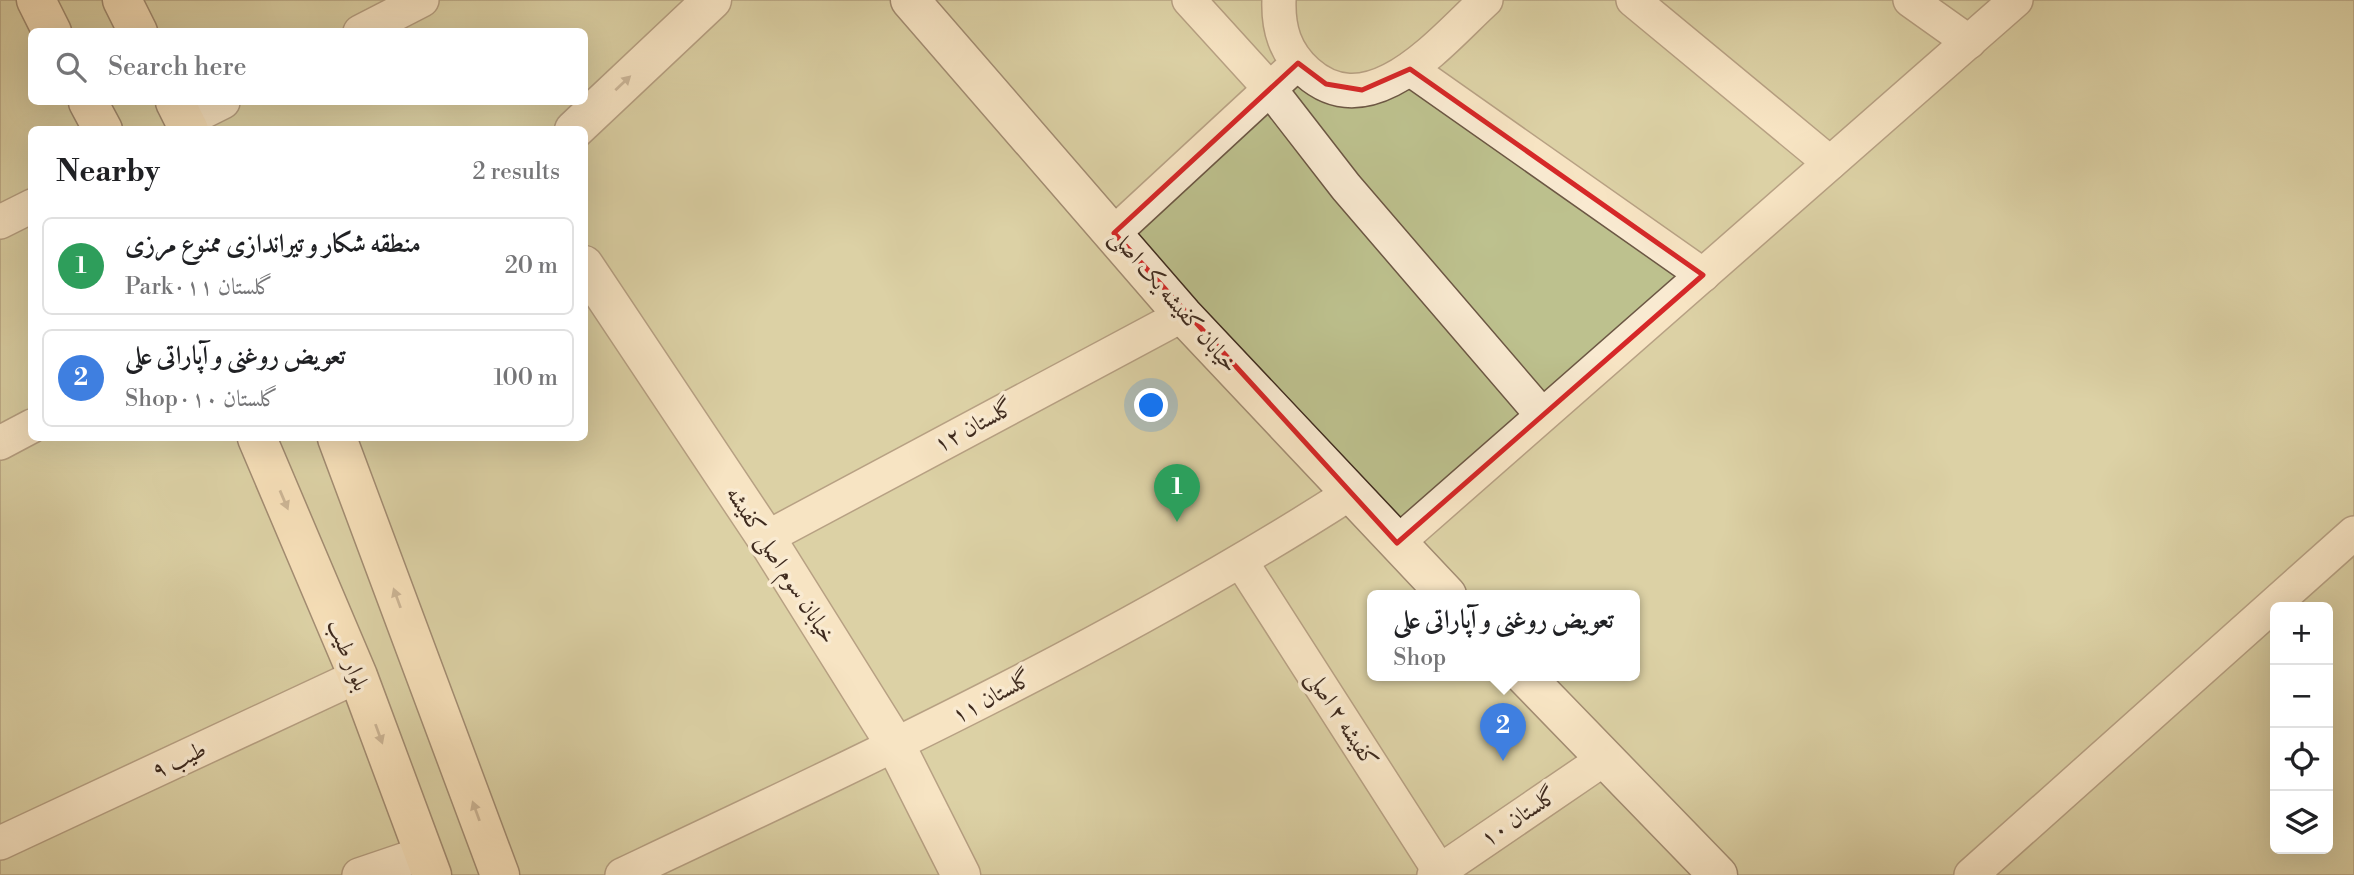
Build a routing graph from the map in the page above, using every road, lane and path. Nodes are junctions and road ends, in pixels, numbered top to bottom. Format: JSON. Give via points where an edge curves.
{"nodes":[{"id":1,"x":36,"y":0,"type":"edge"},
{"id":2,"x":122,"y":0,"type":"edge"},
{"id":3,"x":422,"y":0,"type":"edge"},
{"id":4,"x":712,"y":0,"type":"edge"},
{"id":5,"x":910,"y":0,"type":"edge"},
{"id":6,"x":1189,"y":0,"type":"edge"},
{"id":7,"x":1279,"y":0,"type":"edge"},
{"id":8,"x":1486,"y":0,"type":"edge"},
{"id":9,"x":1633,"y":0,"type":"edge"},
{"id":10,"x":1910,"y":0,"type":"edge"},
{"id":11,"x":2016,"y":0,"type":"edge"},
{"id":12,"x":50,"y":28,"type":"edge"},
{"id":13,"x":136,"y":28,"type":"edge"},
{"id":14,"x":368,"y":28,"type":"edge"},
{"id":15,"x":1969,"y":41,"type":"junction"},
{"id":16,"x":1298,"y":63,"type":"junction"},
{"id":17,"x":1410,"y":69,"type":"junction"},
{"id":18,"x":1270,"y":89,"type":"junction"},
{"id":19,"x":90,"y":105,"type":"edge"},
{"id":20,"x":215,"y":105,"type":"edge"},
{"id":21,"x":183,"y":117,"type":"edge"},
{"id":22,"x":101,"y":126,"type":"edge"},
{"id":23,"x":578,"y":126,"type":"edge"},
{"id":24,"x":1830,"y":163,"type":"junction"},
{"id":25,"x":28,"y":208,"type":"edge"},
{"id":26,"x":0,"y":222,"type":"edge"},
{"id":27,"x":1114,"y":233,"type":"junction"},
{"id":28,"x":588,"y":271,"type":"edge"},
{"id":29,"x":1703,"y":275,"type":"junction"},
{"id":30,"x":1183,"y":315,"type":"junction"},
{"id":31,"x":1542,"y":415,"type":"junction"},
{"id":32,"x":28,"y":428,"type":"edge"},
{"id":33,"x":258,"y":441,"type":"edge"},
{"id":34,"x":338,"y":441,"type":"edge"},
{"id":35,"x":0,"y":443,"type":"edge"},
{"id":36,"x":1349,"y":494,"type":"junction"},
{"id":37,"x":2354,"y":533,"type":"edge"},
{"id":38,"x":766,"y":538,"type":"junction"},
{"id":39,"x":1397,"y":543,"type":"junction"},
{"id":40,"x":1242,"y":563,"type":"junction"},
{"id":41,"x":1442,"y":590,"type":"edge"},
{"id":42,"x":358,"y":676,"type":"junction"},
{"id":43,"x":1530,"y":681,"type":"edge"},
{"id":44,"x":896,"y":746,"type":"junction"},
{"id":45,"x":1604,"y":759,"type":"junction"},
{"id":46,"x":0,"y":843,"type":"edge"},
{"id":47,"x":428,"y":864,"type":"edge"},
{"id":48,"x":1439,"y":874,"type":"edge"},
{"id":49,"x":359,"y":875,"type":"edge"},
{"id":50,"x":500,"y":875,"type":"edge"},
{"id":51,"x":622,"y":875,"type":"edge"},
{"id":52,"x":961,"y":875,"type":"edge"},
{"id":53,"x":1718,"y":875,"type":"edge"},
{"id":54,"x":1971,"y":875,"type":"edge"}],
"edges":[{"from":1,"to":12,"type":"main road"},
{"from":2,"to":13,"type":"main road"},
{"from":3,"to":14,"type":"street"},
{"from":23,"to":4,"type":"main road","one_way":true},
{"from":5,"to":27,"type":"main road","name":"خیابان کفیشه یک اصلی"},
{"from":6,"to":18,"type":"street"},
{"from":7,"to":16,"type":"street","via":[[1281,33]]},
{"from":8,"to":17,"type":"street"},
{"from":9,"to":24,"type":"street"},
{"from":10,"to":15,"type":"street"},
{"from":11,"to":15,"type":"street"},
{"from":15,"to":24,"type":"street"},
{"from":16,"to":17,"type":"street","via":[[1326,84],[1362,90],[1395,80]]},
{"from":16,"to":18,"type":"street"},
{"from":17,"to":29,"type":"street"},
{"from":18,"to":27,"type":"street"},
{"from":18,"to":31,"type":"street","via":[[1346,187]]},
{"from":19,"to":22,"type":"main road"},
{"from":20,"to":21,"type":"street"},
{"from":24,"to":29,"type":"street"},
{"from":25,"to":26,"type":"street"},
{"from":27,"to":30,"type":"main road","name":"خیابان کفیشه یک اصلی"},
{"from":28,"to":38,"type":"main road","name":"خیابان سوم اصلی کفیشه"},
{"from":29,"to":31,"type":"street"},
{"from":30,"to":36,"type":"main road","name":"خیابان کفیشه یک اصلی"},
{"from":30,"to":38,"type":"street","name":"گلستان ۱۲"},
{"from":31,"to":39,"type":"street"},
{"from":32,"to":35,"type":"street"},
{"from":33,"to":42,"type":"main road","name":"بلوار طیب","one_way":true},
{"from":50,"to":34,"type":"main road","one_way":true},
{"from":36,"to":39,"type":"main road","name":"خیابان کفیشه یک اصلی"},
{"from":36,"to":40,"type":"street","name":"گلستان ۱۱"},
{"from":37,"to":54,"type":"street"},
{"from":38,"to":44,"type":"main road","name":"خیابان سوم اصلی کفیشه"},
{"from":39,"to":41,"type":"main road","name":"خیابان کفیشه یک اصلی"},
{"from":40,"to":44,"type":"street","name":"گلستان ۱۱"},
{"from":40,"to":48,"type":"street","name":"کفیشه ۲ اصلی"},
{"from":42,"to":46,"type":"street","name":"طیب ۹"},
{"from":42,"to":47,"type":"main road","name":"بلوار طیب","one_way":true},
{"from":43,"to":45,"type":"main road"},
{"from":44,"to":51,"type":"street","name":"گلستان ۱۱"},
{"from":44,"to":52,"type":"main road","name":"خیابان سوم اصلی کفیشه"},
{"from":45,"to":48,"type":"street","name":"گلستان ۱۰"},
{"from":45,"to":53,"type":"main road"},
{"from":47,"to":49,"type":"street"}]}
